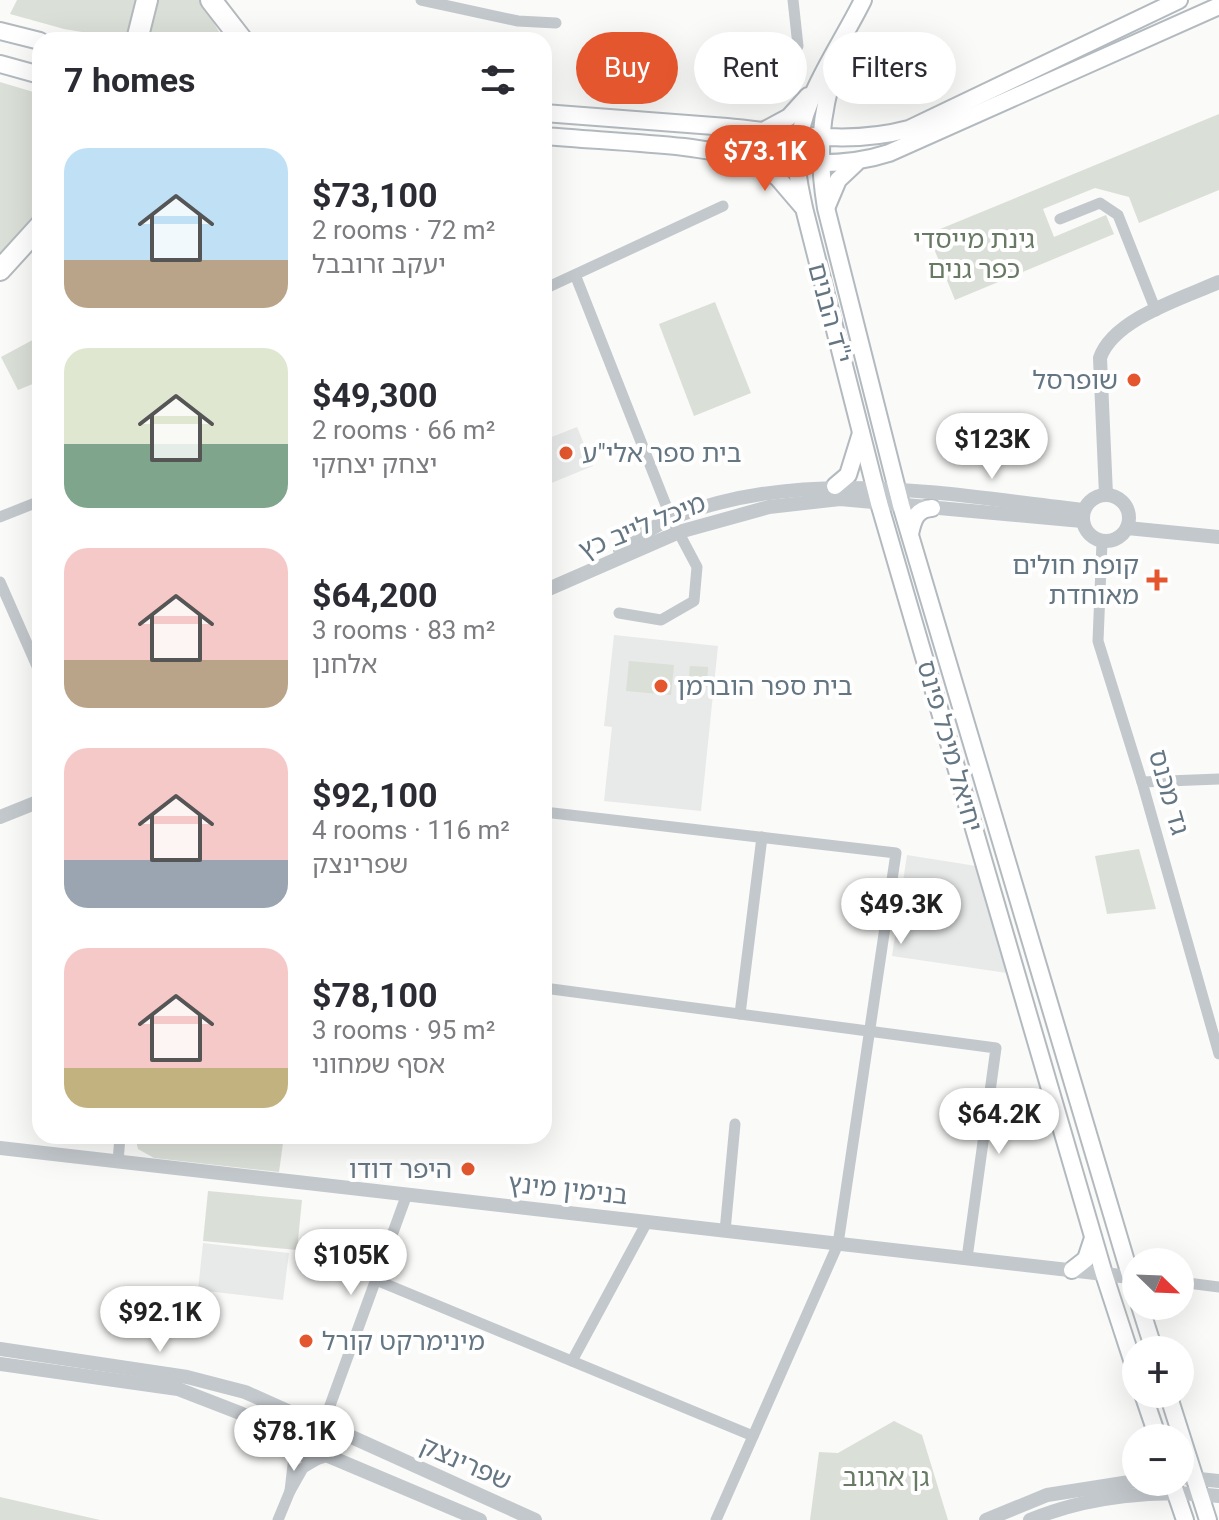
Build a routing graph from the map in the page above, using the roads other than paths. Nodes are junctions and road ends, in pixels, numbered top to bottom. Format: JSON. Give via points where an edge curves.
{"nodes":[{"id":1,"x":147,"y":0,"type":"edge"},
{"id":2,"x":211,"y":0,"type":"edge"},
{"id":3,"x":421,"y":0,"type":"edge"},
{"id":4,"x":793,"y":0,"type":"edge"},
{"id":5,"x":863,"y":0,"type":"edge"},
{"id":6,"x":1179,"y":0,"type":"edge"},
{"id":7,"x":465,"y":5,"type":"edge"},
{"id":8,"x":1219,"y":6,"type":"edge"},
{"id":9,"x":556,"y":23,"type":"dead end"},
{"id":10,"x":2,"y":31,"type":"edge"},
{"id":11,"x":139,"y":32,"type":"edge"},
{"id":12,"x":236,"y":32,"type":"edge"},
{"id":13,"x":796,"y":32,"type":"edge"},
{"id":14,"x":847,"y":32,"type":"edge"},
{"id":15,"x":32,"y":39,"type":"edge"},
{"id":16,"x":0,"y":64,"type":"edge"},
{"id":17,"x":32,"y":73,"type":"edge"},
{"id":18,"x":823,"y":75,"type":"edge"},
{"id":19,"x":815,"y":89,"type":"junction"},
{"id":20,"x":827,"y":104,"type":"edge"},
{"id":21,"x":552,"y":114,"type":"edge"},
{"id":22,"x":763,"y":131,"type":"junction"},
{"id":23,"x":799,"y":136,"type":"junction"},
{"id":24,"x":552,"y":137,"type":"edge"},
{"id":25,"x":819,"y":139,"type":"junction"},
{"id":26,"x":744,"y":155,"type":"junction"},
{"id":27,"x":797,"y":163,"type":"junction"},
{"id":28,"x":856,"y":163,"type":"junction"},
{"id":29,"x":819,"y":165,"type":"junction"},
{"id":30,"x":723,"y":206,"type":"dead end"},
{"id":31,"x":804,"y":208,"type":"junction"},
{"id":32,"x":826,"y":208,"type":"junction"},
{"id":33,"x":1060,"y":219,"type":"dead end"},
{"id":34,"x":32,"y":235,"type":"edge"},
{"id":35,"x":0,"y":270,"type":"edge"},
{"id":36,"x":576,"y":277,"type":"junction"},
{"id":37,"x":1219,"y":282,"type":"edge"},
{"id":38,"x":552,"y":286,"type":"edge"},
{"id":39,"x":1156,"y":311,"type":"junction"},
{"id":40,"x":862,"y":432,"type":"junction"},
{"id":41,"x":835,"y":486,"type":"junction"},
{"id":42,"x":1106,"y":495,"type":"junction"},
{"id":43,"x":877,"y":496,"type":"junction"},
{"id":44,"x":899,"y":497,"type":"junction"},
{"id":45,"x":32,"y":504,"type":"edge"},
{"id":46,"x":932,"y":508,"type":"junction"},
{"id":47,"x":1083,"y":515,"type":"junction"},
{"id":48,"x":0,"y":517,"type":"edge"},
{"id":49,"x":675,"y":525,"type":"junction"},
{"id":50,"x":1127,"y":528,"type":"junction"},
{"id":51,"x":910,"y":534,"type":"junction"},
{"id":52,"x":1219,"y":537,"type":"edge"},
{"id":53,"x":1102,"y":542,"type":"junction"},
{"id":54,"x":0,"y":582,"type":"edge"},
{"id":55,"x":552,"y":588,"type":"edge"},
{"id":56,"x":619,"y":613,"type":"dead end"},
{"id":57,"x":32,"y":655,"type":"edge"},
{"id":58,"x":1219,"y":779,"type":"edge"},
{"id":59,"x":1142,"y":782,"type":"junction"},
{"id":60,"x":32,"y":804,"type":"edge"},
{"id":61,"x":552,"y":813,"type":"edge"},
{"id":62,"x":0,"y":817,"type":"edge"},
{"id":63,"x":762,"y":837,"type":"junction"},
{"id":64,"x":552,"y":989,"type":"edge"},
{"id":65,"x":740,"y":1014,"type":"junction"},
{"id":66,"x":871,"y":1034,"type":"junction"},
{"id":67,"x":1216,"y":1034,"type":"edge"},
{"id":68,"x":1219,"y":1054,"type":"edge"},
{"id":69,"x":735,"y":1124,"type":"dead end"},
{"id":70,"x":119,"y":1144,"type":"edge"},
{"id":71,"x":0,"y":1148,"type":"edge"},
{"id":72,"x":118,"y":1162,"type":"junction"},
{"id":73,"x":407,"y":1194,"type":"junction"},
{"id":74,"x":647,"y":1222,"type":"junction"},
{"id":75,"x":725,"y":1231,"type":"junction"},
{"id":76,"x":1093,"y":1238,"type":"junction"},
{"id":77,"x":838,"y":1244,"type":"junction"},
{"id":78,"x":1124,"y":1248,"type":"edge"},
{"id":79,"x":967,"y":1258,"type":"junction"},
{"id":80,"x":1072,"y":1270,"type":"junction"},
{"id":81,"x":1104,"y":1274,"type":"junction"},
{"id":82,"x":1122,"y":1276,"type":"edge"},
{"id":83,"x":376,"y":1280,"type":"junction"},
{"id":84,"x":1194,"y":1284,"type":"edge"},
{"id":85,"x":1219,"y":1287,"type":"edge"},
{"id":86,"x":1124,"y":1336,"type":"edge"},
{"id":87,"x":0,"y":1349,"type":"edge"},
{"id":88,"x":572,"y":1361,"type":"junction"},
{"id":89,"x":0,"y":1364,"type":"edge"},
{"id":90,"x":323,"y":1420,"type":"junction"},
{"id":91,"x":753,"y":1436,"type":"junction"},
{"id":92,"x":294,"y":1444,"type":"junction"},
{"id":93,"x":323,"y":1456,"type":"junction"},
{"id":94,"x":1219,"y":1481,"type":"edge"},
{"id":95,"x":1122,"y":1483,"type":"edge"},
{"id":96,"x":1194,"y":1483,"type":"edge"},
{"id":97,"x":1194,"y":1487,"type":"edge"},
{"id":98,"x":290,"y":1491,"type":"junction"},
{"id":99,"x":1123,"y":1496,"type":"edge"},
{"id":100,"x":1185,"y":1496,"type":"edge"},
{"id":101,"x":1193,"y":1496,"type":"edge"},
{"id":102,"x":1219,"y":1496,"type":"edge"},
{"id":103,"x":278,"y":1520,"type":"edge"},
{"id":104,"x":480,"y":1520,"type":"edge"},
{"id":105,"x":535,"y":1520,"type":"edge"},
{"id":106,"x":716,"y":1520,"type":"edge"},
{"id":107,"x":986,"y":1520,"type":"edge"},
{"id":108,"x":1030,"y":1520,"type":"edge"},
{"id":109,"x":1185,"y":1520,"type":"edge"},
{"id":110,"x":1208,"y":1520,"type":"edge"}],
"edges":[{"from":1,"to":11,"type":"highway"},
{"from":2,"to":12,"type":"highway"},
{"from":3,"to":7,"type":"street"},
{"from":4,"to":13,"type":"street"},
{"from":5,"to":14,"type":"main road"},
{"from":6,"to":25,"type":"main road","via":[[909,129],[865,138]]},
{"from":7,"to":9,"type":"street","via":[[518,21]]},
{"from":8,"to":28,"type":"main road"},
{"from":10,"to":15,"type":"main road"},
{"from":16,"to":17,"type":"main road"},
{"from":18,"to":19,"type":"main road"},
{"from":19,"to":22,"type":"main road","via":[[789,117]]},
{"from":19,"to":23,"type":"main road","name":"י''ד הבנים"},
{"from":20,"to":25,"type":"main road","name":"י''ד הבנים"},
{"from":21,"to":22,"type":"main road"},
{"from":22,"to":23,"type":"main road"},
{"from":23,"to":25,"type":"main road"},
{"from":23,"to":27,"type":"main road","name":"י''ד הבנים"},
{"from":24,"to":26,"type":"main road"},
{"from":25,"to":29,"type":"main road","name":"י''ד הבנים"},
{"from":26,"to":27,"type":"main road"},
{"from":26,"to":31,"type":"main road","via":[[773,174]]},
{"from":27,"to":29,"type":"main road"},
{"from":27,"to":31,"type":"main road","name":"י''ד הבנים"},
{"from":28,"to":29,"type":"main road"},
{"from":28,"to":32,"type":"main road","via":[[838,180]]},
{"from":29,"to":32,"type":"main road","name":"י''ד הבנים"},
{"from":30,"to":36,"type":"street"},
{"from":31,"to":40,"type":"main road","name":"י''ד הבנים"},
{"from":32,"to":44,"type":"main road","name":"י''ד הבנים"},
{"from":33,"to":39,"type":"street","via":[[1100,203],[1118,215]]},
{"from":34,"to":35,"type":"highway"},
{"from":36,"to":38,"type":"street"},
{"from":36,"to":49,"type":"street"},
{"from":37,"to":39,"type":"street"},
{"from":39,"to":42,"type":"street","via":[[1121,328],[1105,343],[1100,358]]},
{"from":40,"to":41,"type":"main road","via":[[848,475]]},
{"from":40,"to":43,"type":"main road","name":"י''ד הבנים"},
{"from":41,"to":43,"type":"street","name":"מיכל לייב כץ"},
{"from":41,"to":49,"type":"street","name":"מיכל לייב כץ","via":[[758,495]]},
{"from":42,"to":47,"type":"street","via":[[1093,499]]},
{"from":42,"to":50,"type":"street","via":[[1125,505]]},
{"from":43,"to":44,"type":"street","name":"מיכל לייב כץ"},
{"from":43,"to":49,"type":"street","name":"מיכל לייב כץ","via":[[769,507]]},
{"from":43,"to":76,"type":"main road","name":"יחיאל מיכל פינס"},
{"from":44,"to":46,"type":"street"},
{"from":44,"to":47,"type":"street"},
{"from":44,"to":51,"type":"main road","name":"יחיאל מיכל פינס"},
{"from":45,"to":48,"type":"street"},
{"from":46,"to":47,"type":"street"},
{"from":46,"to":51,"type":"main road","via":[[916,515]]},
{"from":47,"to":53,"type":"street","via":[[1088,534]]},
{"from":49,"to":55,"type":"street","name":"מיכל לייב כץ"},
{"from":49,"to":56,"type":"street","via":[[697,567],[694,601],[661,620]]},
{"from":50,"to":52,"type":"street"},
{"from":50,"to":53,"type":"street","via":[[1117,539]]},
{"from":51,"to":78,"type":"main road","name":"יחיאל מיכל פינס"},
{"from":53,"to":59,"type":"street","name":"גד מכנס","via":[[1098,641]]},
{"from":54,"to":57,"type":"street"},
{"from":58,"to":59,"type":"street"},
{"from":59,"to":67,"type":"street","name":"גד מכנס"},
{"from":60,"to":62,"type":"street"},
{"from":61,"to":63,"type":"street"},
{"from":63,"to":65,"type":"street"},
{"from":63,"to":66,"type":"street","via":[[896,853]]},
{"from":64,"to":65,"type":"street"},
{"from":65,"to":66,"type":"street"},
{"from":66,"to":77,"type":"street"},
{"from":66,"to":79,"type":"street","via":[[996,1048]]},
{"from":67,"to":68,"type":"street","name":"גד מכנס"},
{"from":69,"to":75,"type":"street"},
{"from":70,"to":72,"type":"street"},
{"from":71,"to":72,"type":"street","name":"בנימין מינץ"},
{"from":72,"to":73,"type":"street","name":"בנימין מינץ"},
{"from":73,"to":74,"type":"street","name":"בנימין מינץ"},
{"from":73,"to":83,"type":"street"},
{"from":74,"to":75,"type":"street","name":"בנימין מינץ"},
{"from":74,"to":88,"type":"street"},
{"from":75,"to":77,"type":"street","name":"בנימין מינץ"},
{"from":76,"to":80,"type":"main road","via":[[1086,1259]]},
{"from":76,"to":81,"type":"main road","name":"יחיאל מיכל פינס"},
{"from":77,"to":79,"type":"street","name":"בנימין מינץ"},
{"from":77,"to":91,"type":"street"},
{"from":79,"to":80,"type":"street","name":"בנימין מינץ"},
{"from":80,"to":81,"type":"street","name":"בנימין מינץ"},
{"from":81,"to":82,"type":"street","name":"בנימין מינץ"},
{"from":81,"to":86,"type":"main road","name":"יחיאל מיכל פינס"},
{"from":83,"to":88,"type":"street"},
{"from":83,"to":90,"type":"street"},
{"from":84,"to":85,"type":"street"},
{"from":87,"to":90,"type":"street","name":"שפרינצק","via":[[187,1377]]},
{"from":88,"to":91,"type":"street"},
{"from":89,"to":92,"type":"street","via":[[178,1389],[240,1413]]},
{"from":90,"to":92,"type":"street","via":[[295,1428]]},
{"from":90,"to":93,"type":"street","via":[[334,1443]]},
{"from":90,"to":105,"type":"street","name":"שפרינצק"},
{"from":91,"to":106,"type":"street"},
{"from":92,"to":93,"type":"street","via":[[305,1457]]},
{"from":92,"to":98,"type":"street"},
{"from":93,"to":98,"type":"street","via":[[303,1468]]},
{"from":93,"to":104,"type":"street","name":"שפרינצק"},
{"from":94,"to":96,"type":"street"},
{"from":95,"to":107,"type":"street","via":[[1047,1495]]},
{"from":97,"to":102,"type":"street"},
{"from":98,"to":103,"type":"street"},
{"from":99,"to":108,"type":"street","via":[[1056,1509]]},
{"from":100,"to":109,"type":"main road"},
{"from":101,"to":110,"type":"main road"}]}
